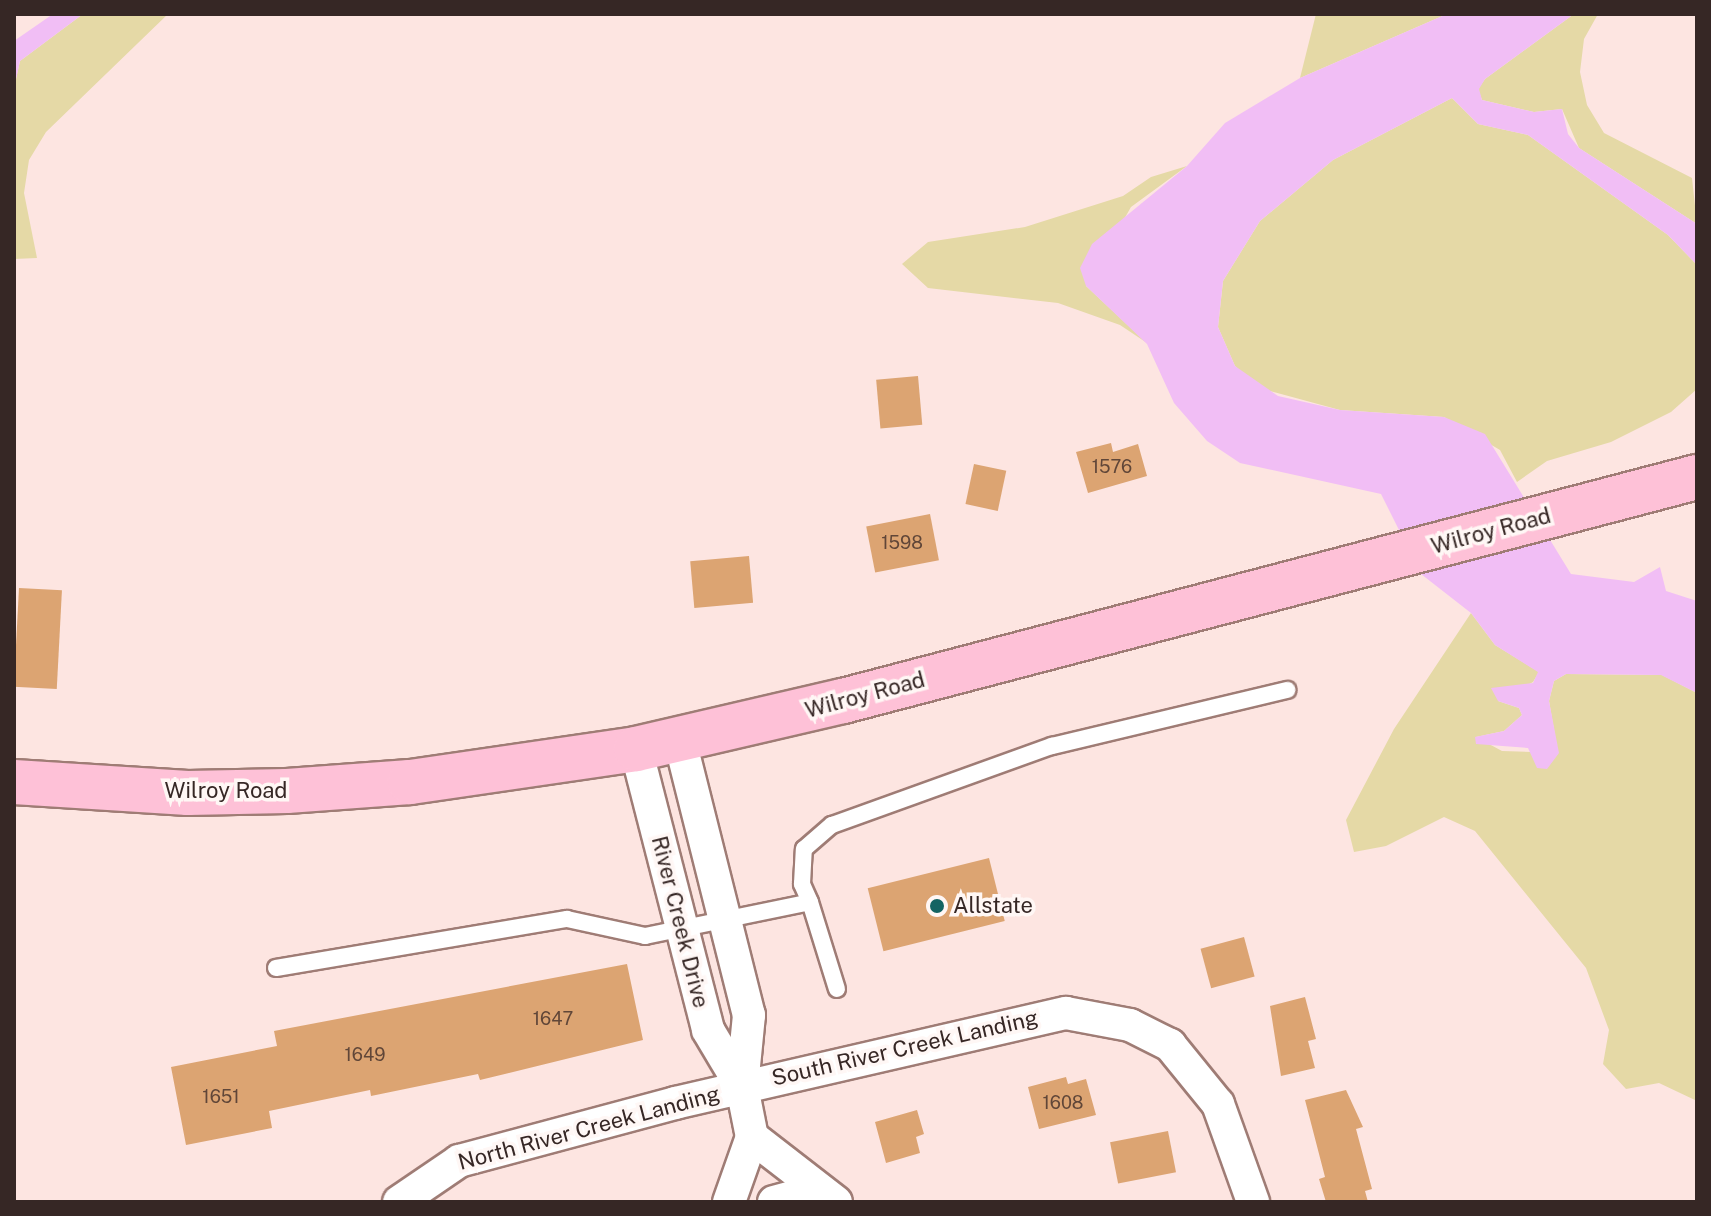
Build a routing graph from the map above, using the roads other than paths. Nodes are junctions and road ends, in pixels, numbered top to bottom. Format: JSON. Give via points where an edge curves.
{"nodes":[{"id":1,"x":1697,"y":477,"type":"edge"},
{"id":2,"x":1287,"y":690,"type":"dead end"},
{"id":3,"x":680,"y":741,"type":"junction"},
{"id":4,"x":636,"y":749,"type":"junction"},
{"id":5,"x":14,"y":782,"type":"edge"},
{"id":6,"x":810,"y":902,"type":"junction"},
{"id":7,"x":721,"y":918,"type":"junction"},
{"id":8,"x":682,"y":929,"type":"junction"},
{"id":9,"x":276,"y":968,"type":"dead end"},
{"id":10,"x":837,"y":989,"type":"dead end"},
{"id":11,"x":742,"y":1087,"type":"junction"},
{"id":12,"x":752,"y":1137,"type":"junction"},
{"id":13,"x":827,"y":1196,"type":"edge"},
{"id":14,"x":399,"y":1202,"type":"edge"},
{"id":15,"x":729,"y":1202,"type":"edge"},
{"id":16,"x":774,"y":1202,"type":"edge"},
{"id":17,"x":1253,"y":1202,"type":"edge"}],
"edges":[{"from":1,"to":3,"type":"main road","name":"Wilroy Road"},
{"from":2,"to":6,"type":"lane","via":[[1052,746],[832,825],[804,849],[802,884]]},
{"from":3,"to":4,"type":"main road","name":"Wilroy Road"},
{"from":3,"to":7,"type":"street","name":"River Creek Drive"},
{"from":4,"to":5,"type":"main road","name":"Wilroy Road","via":[[410,782],[287,791],[188,793]]},
{"from":4,"to":8,"type":"street","name":"River Creek Drive"},
{"from":6,"to":7,"type":"lane"},
{"from":6,"to":10,"type":"lane"},
{"from":7,"to":8,"type":"lane"},
{"from":7,"to":11,"type":"street","name":"River Creek Drive","via":[[749,1015]]},
{"from":8,"to":9,"type":"lane","via":[[645,936],[567,919]]},
{"from":8,"to":11,"type":"street","name":"River Creek Drive","via":[[708,1030]]},
{"from":11,"to":12,"type":"street","name":"River Creek Drive"},
{"from":11,"to":14,"type":"street","name":"North River Creek Landing","via":[[459,1161]]},
{"from":11,"to":17,"type":"street","name":"South River Creek Landing","via":[[1036,1015],[1102,1017],[1170,1045],[1199,1076],[1237,1142]]},
{"from":12,"to":13,"type":"street"},
{"from":12,"to":15,"type":"street"},
{"from":13,"to":16,"type":"street"}]}
